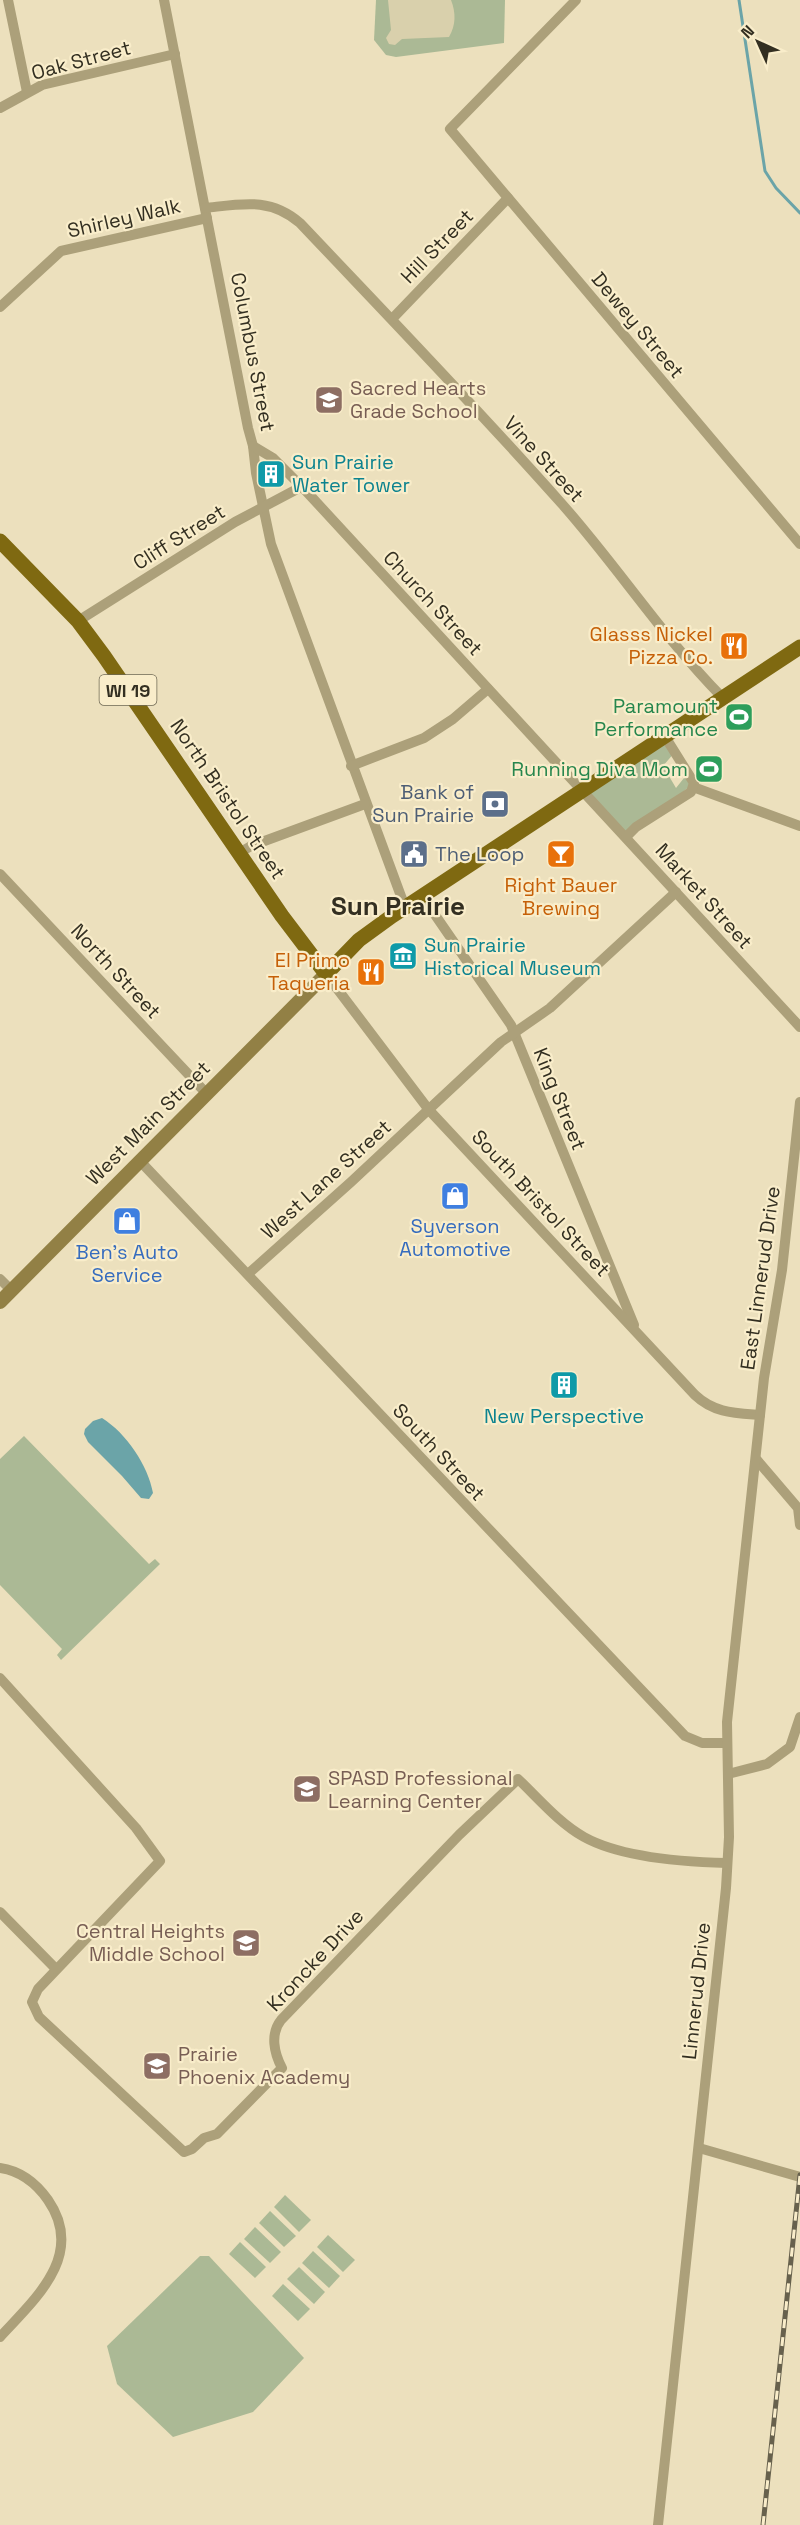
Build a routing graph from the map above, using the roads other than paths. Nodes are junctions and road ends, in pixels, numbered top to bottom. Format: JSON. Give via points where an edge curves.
{"nodes":[{"id":1,"x":8,"y":0,"type":"edge"},
{"id":2,"x":164,"y":0,"type":"edge"},
{"id":3,"x":576,"y":0,"type":"edge"},
{"id":4,"x":175,"y":54,"type":"junction"},
{"id":5,"x":27,"y":92,"type":"junction"},
{"id":6,"x":0,"y":108,"type":"edge"},
{"id":7,"x":508,"y":198,"type":"junction"},
{"id":8,"x":206,"y":213,"type":"junction"},
{"id":9,"x":0,"y":307,"type":"edge"},
{"id":10,"x":392,"y":320,"type":"junction"},
{"id":11,"x":254,"y":446,"type":"junction"},
{"id":12,"x":301,"y":487,"type":"junction"},
{"id":13,"x":262,"y":507,"type":"junction"},
{"id":14,"x":0,"y":541,"type":"edge"},
{"id":15,"x":800,"y":544,"type":"edge"},
{"id":16,"x":78,"y":621,"type":"junction"},
{"id":17,"x":800,"y":647,"type":"edge"},
{"id":18,"x":488,"y":688,"type":"junction"},
{"id":19,"x":722,"y":697,"type":"junction"},
{"id":20,"x":667,"y":740,"type":"junction"},
{"id":21,"x":351,"y":766,"type":"junction"},
{"id":22,"x":693,"y":784,"type":"junction"},
{"id":23,"x":580,"y":790,"type":"junction"},
{"id":24,"x":365,"y":804,"type":"junction"},
{"id":25,"x":800,"y":826,"type":"edge"},
{"id":26,"x":626,"y":837,"type":"junction"},
{"id":27,"x":239,"y":853,"type":"junction"},
{"id":28,"x":0,"y":874,"type":"edge"},
{"id":29,"x":676,"y":892,"type":"junction"},
{"id":30,"x":422,"y":896,"type":"junction"},
{"id":31,"x":405,"y":907,"type":"junction"},
{"id":32,"x":326,"y":974,"type":"junction"},
{"id":33,"x":777,"y":1003,"type":"junction"},
{"id":34,"x":800,"y":1013,"type":"edge"},
{"id":35,"x":800,"y":1027,"type":"edge"},
{"id":36,"x":514,"y":1032,"type":"junction"},
{"id":37,"x":206,"y":1093,"type":"junction"},
{"id":38,"x":800,"y":1102,"type":"edge"},
{"id":39,"x":429,"y":1110,"type":"junction"},
{"id":40,"x":139,"y":1160,"type":"junction"},
{"id":41,"x":248,"y":1274,"type":"junction"},
{"id":42,"x":0,"y":1279,"type":"edge"},
{"id":43,"x":11,"y":1290,"type":"junction"},
{"id":44,"x":0,"y":1302,"type":"edge"},
{"id":45,"x":637,"y":1331,"type":"junction"},
{"id":46,"x":760,"y":1415,"type":"junction"},
{"id":47,"x":757,"y":1460,"type":"junction"},
{"id":48,"x":800,"y":1525,"type":"edge"},
{"id":49,"x":0,"y":1678,"type":"edge"},
{"id":50,"x":800,"y":1717,"type":"edge"},
{"id":51,"x":726,"y":1743,"type":"junction"},
{"id":52,"x":728,"y":1774,"type":"junction"},
{"id":53,"x":727,"y":1863,"type":"junction"},
{"id":54,"x":0,"y":1912,"type":"edge"},
{"id":55,"x":56,"y":1969,"type":"junction"},
{"id":56,"x":699,"y":2148,"type":"junction"},
{"id":57,"x":0,"y":2168,"type":"edge"},
{"id":58,"x":800,"y":2177,"type":"edge"},
{"id":59,"x":0,"y":2337,"type":"edge"},
{"id":60,"x":658,"y":2525,"type":"edge"}],
"edges":[{"from":1,"to":5,"type":"street"},
{"from":2,"to":4,"type":"street","name":"Columbus Street"},
{"from":3,"to":7,"type":"street","name":"Dewey Street","via":[[450,129]]},
{"from":4,"to":5,"type":"street","name":"Oak Street","via":[[42,85]]},
{"from":4,"to":8,"type":"street","name":"Columbus Street"},
{"from":5,"to":6,"type":"street","name":"Oak Street"},
{"from":7,"to":10,"type":"street","name":"Hill Street"},
{"from":7,"to":15,"type":"street","name":"Dewey Street"},
{"from":8,"to":9,"type":"street","name":"Shirley Walk","via":[[61,251]]},
{"from":8,"to":10,"type":"street","name":"Vine Street","via":[[262,205],[284,211]]},
{"from":8,"to":11,"type":"street","name":"Columbus Street"},
{"from":10,"to":19,"type":"street","name":"Vine Street","via":[[562,504]]},
{"from":11,"to":12,"type":"street","name":"Church Street","via":[[273,458]]},
{"from":11,"to":13,"type":"street","name":"Columbus Street"},
{"from":12,"to":13,"type":"street","name":"Cliff Street"},
{"from":12,"to":18,"type":"street","name":"Church Street"},
{"from":13,"to":16,"type":"street","name":"Cliff Street"},
{"from":13,"to":21,"type":"street","name":"Columbus Street","via":[[280,570]]},
{"from":14,"to":16,"type":"main road","name":"North Bristol Street","number":"WI 19"},
{"from":16,"to":27,"type":"main road","name":"North Bristol Street","number":"WI 19"},
{"from":17,"to":19,"type":"main road"},
{"from":18,"to":21,"type":"street","via":[[424,738]]},
{"from":18,"to":23,"type":"street","name":"Church Street"},
{"from":19,"to":20,"type":"main road"},
{"from":20,"to":22,"type":"street"},
{"from":20,"to":23,"type":"main road"},
{"from":21,"to":24,"type":"street","name":"Columbus Street"},
{"from":22,"to":25,"type":"street"},
{"from":22,"to":26,"type":"street","via":[[691,792]]},
{"from":23,"to":26,"type":"street","name":"Market Street"},
{"from":23,"to":30,"type":"main road"},
{"from":24,"to":27,"type":"street"},
{"from":24,"to":31,"type":"street","name":"Columbus Street"},
{"from":26,"to":29,"type":"street","name":"Market Street"},
{"from":27,"to":32,"type":"main road","name":"North Bristol Street","number":"WI 19"},
{"from":28,"to":37,"type":"street","name":"North Street"},
{"from":29,"to":33,"type":"street","name":"Market Street"},
{"from":29,"to":36,"type":"street","name":"West Lane Street","via":[[556,1003]]},
{"from":30,"to":31,"type":"main road"},
{"from":30,"to":36,"type":"street","name":"King Street"},
{"from":31,"to":32,"type":"main road","via":[[358,940]]},
{"from":32,"to":37,"type":"main road","name":"West Main Street"},
{"from":32,"to":39,"type":"street","name":"South Bristol Street"},
{"from":33,"to":34,"type":"street"},
{"from":33,"to":35,"type":"street","name":"Market Street"},
{"from":36,"to":39,"type":"street","name":"West Lane Street"},
{"from":36,"to":45,"type":"street","name":"King Street"},
{"from":37,"to":40,"type":"main road","name":"West Main Street"},
{"from":38,"to":46,"type":"street","name":"East Linnerud Drive","via":[[782,1270]]},
{"from":39,"to":41,"type":"street","name":"West Lane Street"},
{"from":39,"to":45,"type":"street","name":"South Bristol Street"},
{"from":40,"to":41,"type":"street","name":"South Street"},
{"from":40,"to":43,"type":"main road","name":"West Main Street"},
{"from":41,"to":51,"type":"street","name":"South Street","via":[[684,1736],[702,1743]]},
{"from":42,"to":43,"type":"street"},
{"from":43,"to":44,"type":"main road","name":"West Main Street"},
{"from":45,"to":46,"type":"street","name":"South Bristol Street","via":[[704,1403],[724,1412]]},
{"from":46,"to":47,"type":"street","name":"East Linnerud Drive"},
{"from":47,"to":48,"type":"street","via":[[798,1508]]},
{"from":47,"to":51,"type":"street","name":"Linnerud Drive"},
{"from":49,"to":55,"type":"street","name":"Kroncke Drive","via":[[130,1822],[160,1861]]},
{"from":50,"to":52,"type":"street","via":[[790,1747],[767,1764]]},
{"from":51,"to":52,"type":"street","name":"Linnerud Drive"},
{"from":52,"to":53,"type":"street","name":"Linnerud Drive"},
{"from":53,"to":55,"type":"street","name":"Kroncke Drive","via":[[628,1852],[595,1842],[559,1818],[518,1779],[281,2020],[274,2037],[282,2068],[219,2132],[187,2152],[177,2148],[39,2018],[32,2002]]},
{"from":53,"to":56,"type":"street","name":"Linnerud Drive"},
{"from":54,"to":55,"type":"street"},
{"from":56,"to":58,"type":"street"},
{"from":56,"to":60,"type":"street","name":"Linnerud Drive"},
{"from":57,"to":59,"type":"street","via":[[27,2178],[38,2187],[52,2207],[60,2230],[55,2271]]}]}
